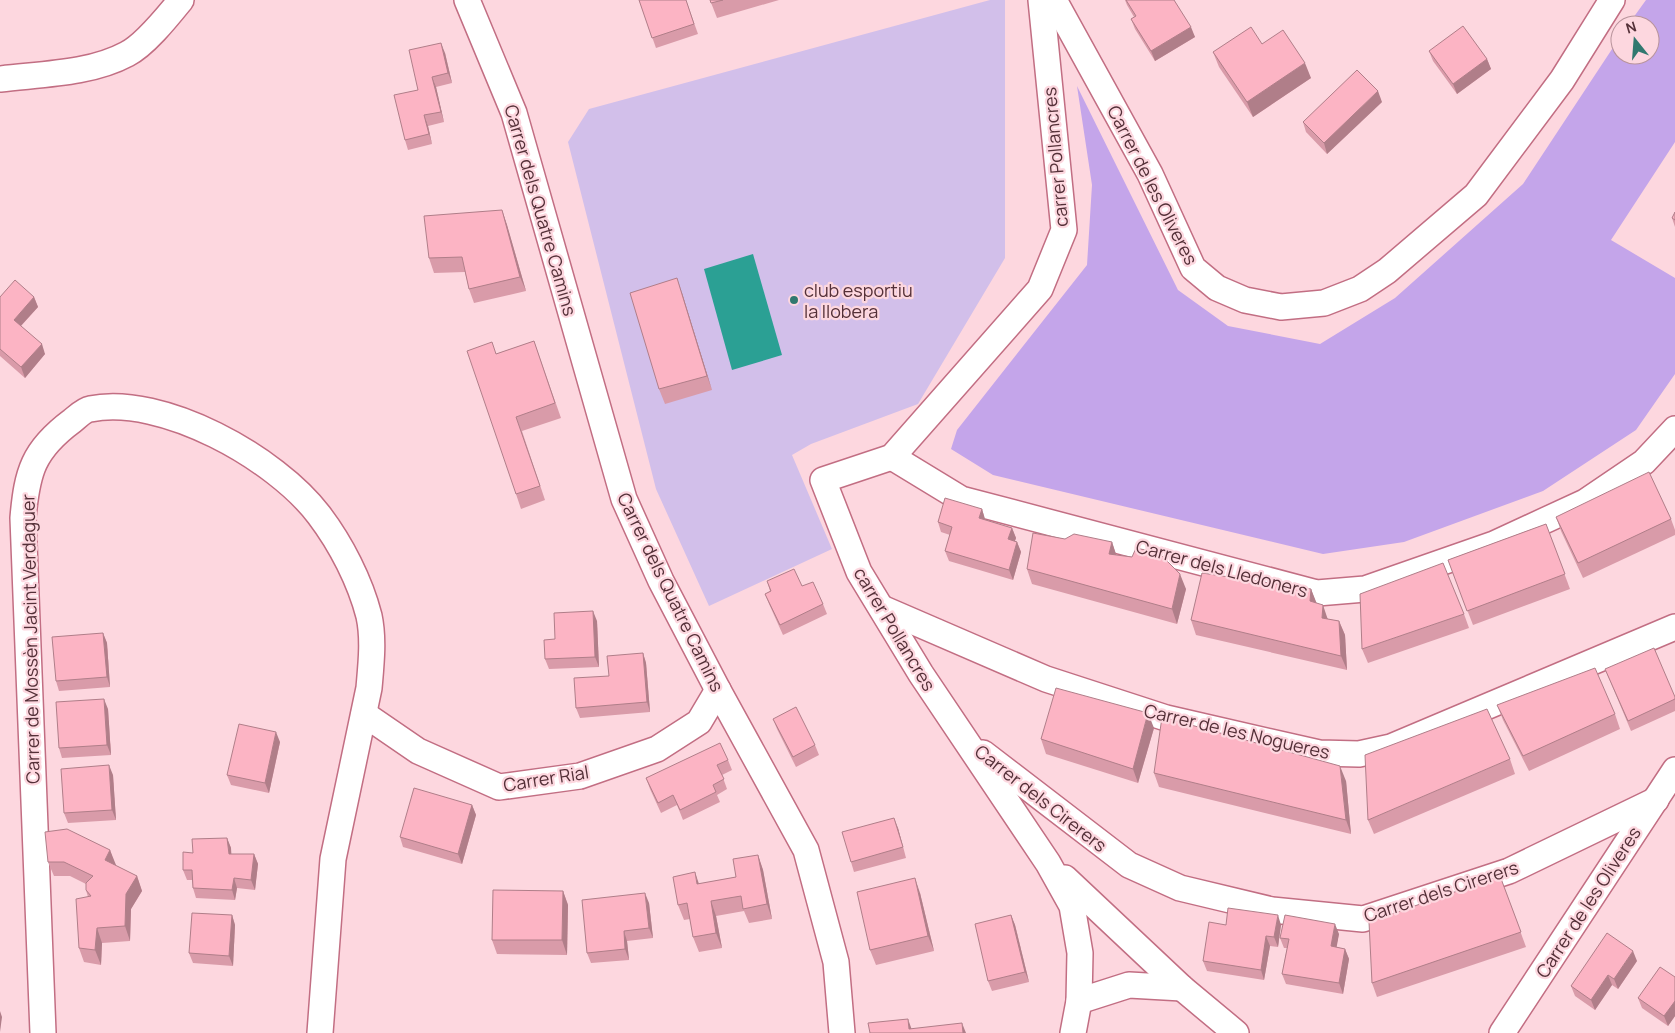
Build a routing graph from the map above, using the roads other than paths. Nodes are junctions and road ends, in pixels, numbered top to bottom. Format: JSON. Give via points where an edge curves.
{"nodes":[{"id":1,"x":181,"y":0,"type":"edge"},
{"id":2,"x":466,"y":0,"type":"edge"},
{"id":3,"x":1041,"y":0,"type":"edge"},
{"id":4,"x":1054,"y":0,"type":"edge"},
{"id":5,"x":1612,"y":0,"type":"edge"},
{"id":6,"x":0,"y":80,"type":"edge"},
{"id":7,"x":1675,"y":429,"type":"edge"},
{"id":8,"x":892,"y":457,"type":"junction"},
{"id":9,"x":884,"y":609,"type":"junction"},
{"id":10,"x":1675,"y":627,"type":"edge"},
{"id":11,"x":718,"y":690,"type":"junction"},
{"id":12,"x":364,"y":714,"type":"junction"},
{"id":13,"x":963,"y":737,"type":"junction"},
{"id":14,"x":1675,"y":770,"type":"edge"},
{"id":15,"x":1656,"y":800,"type":"junction"},
{"id":16,"x":1048,"y":863,"type":"junction"},
{"id":17,"x":1182,"y":988,"type":"junction"},
{"id":18,"x":1079,"y":1001,"type":"junction"},
{"id":19,"x":42,"y":1033,"type":"edge"},
{"id":20,"x":320,"y":1033,"type":"edge"},
{"id":21,"x":842,"y":1033,"type":"edge"},
{"id":22,"x":1073,"y":1033,"type":"edge"},
{"id":23,"x":1236,"y":1033,"type":"edge"},
{"id":24,"x":1502,"y":1033,"type":"edge"}],
"edges":[{"from":1,"to":6,"type":"street","via":[[159,26],[128,54],[85,69]]},
{"from":2,"to":11,"type":"street","name":"Carrer dels Quatre Camins","via":[[514,114],[624,499],[661,581]]},
{"from":3,"to":8,"type":"street","name":"carrer Pollancres","via":[[1064,230],[1040,289]]},
{"from":4,"to":5,"type":"street","name":"Carrer de les Oliveres","via":[[1150,174],[1193,268],[1217,288],[1244,300],[1281,307],[1324,303],[1360,288],[1388,271],[1476,195],[1562,80]]},
{"from":7,"to":8,"type":"street","name":"Carrer dels Lledoners","via":[[1644,462],[1585,502],[1503,540],[1365,589],[1317,593],[961,499]]},
{"from":8,"to":9,"type":"street","name":"carrer Pollancres","via":[[823,480],[859,572]]},
{"from":9,"to":10,"type":"street","name":"Carrer de les Nogueres","via":[[1046,679],[1166,718],[1319,753],[1359,754],[1391,747]]},
{"from":9,"to":13,"type":"street","name":"carrer Pollancres","via":[[921,674]]},
{"from":11,"to":12,"type":"street","name":"Carrer Rial","via":[[699,722],[657,749],[580,776],[499,787],[418,751]]},
{"from":11,"to":21,"type":"street","name":"Carrer dels Quatre Camins","via":[[806,850],[836,962]]},
{"from":12,"to":19,"type":"street","name":"Carrer de Mossèn Jacint Verdaguer","via":[[371,665],[369,616],[348,560],[318,514],[274,470],[219,436],[168,416],[130,406],[88,409],[55,433],[37,456],[26,484],[23,518]]},
{"from":12,"to":20,"type":"street","name":"Carrer de Mossèn Jacint Verdaguer","via":[[333,859]]},
{"from":13,"to":15,"type":"street","name":"Carrer dels Cirerers","via":[[1129,865],[1180,888],[1272,910],[1363,919],[1509,871]]},
{"from":13,"to":16,"type":"street","name":"carrer Pollancres"},
{"from":14,"to":15,"type":"street","name":"Carrer de les Oliveres"},
{"from":15,"to":24,"type":"street","name":"Carrer de les Oliveres"},
{"from":16,"to":17,"type":"street"},
{"from":16,"to":18,"type":"street","name":"carrer Pollancres","via":[[1072,906],[1080,953]]},
{"from":17,"to":18,"type":"street","via":[[1129,985]]},
{"from":17,"to":23,"type":"street"},
{"from":18,"to":22,"type":"street","name":"carrer Pollancres"}]}
